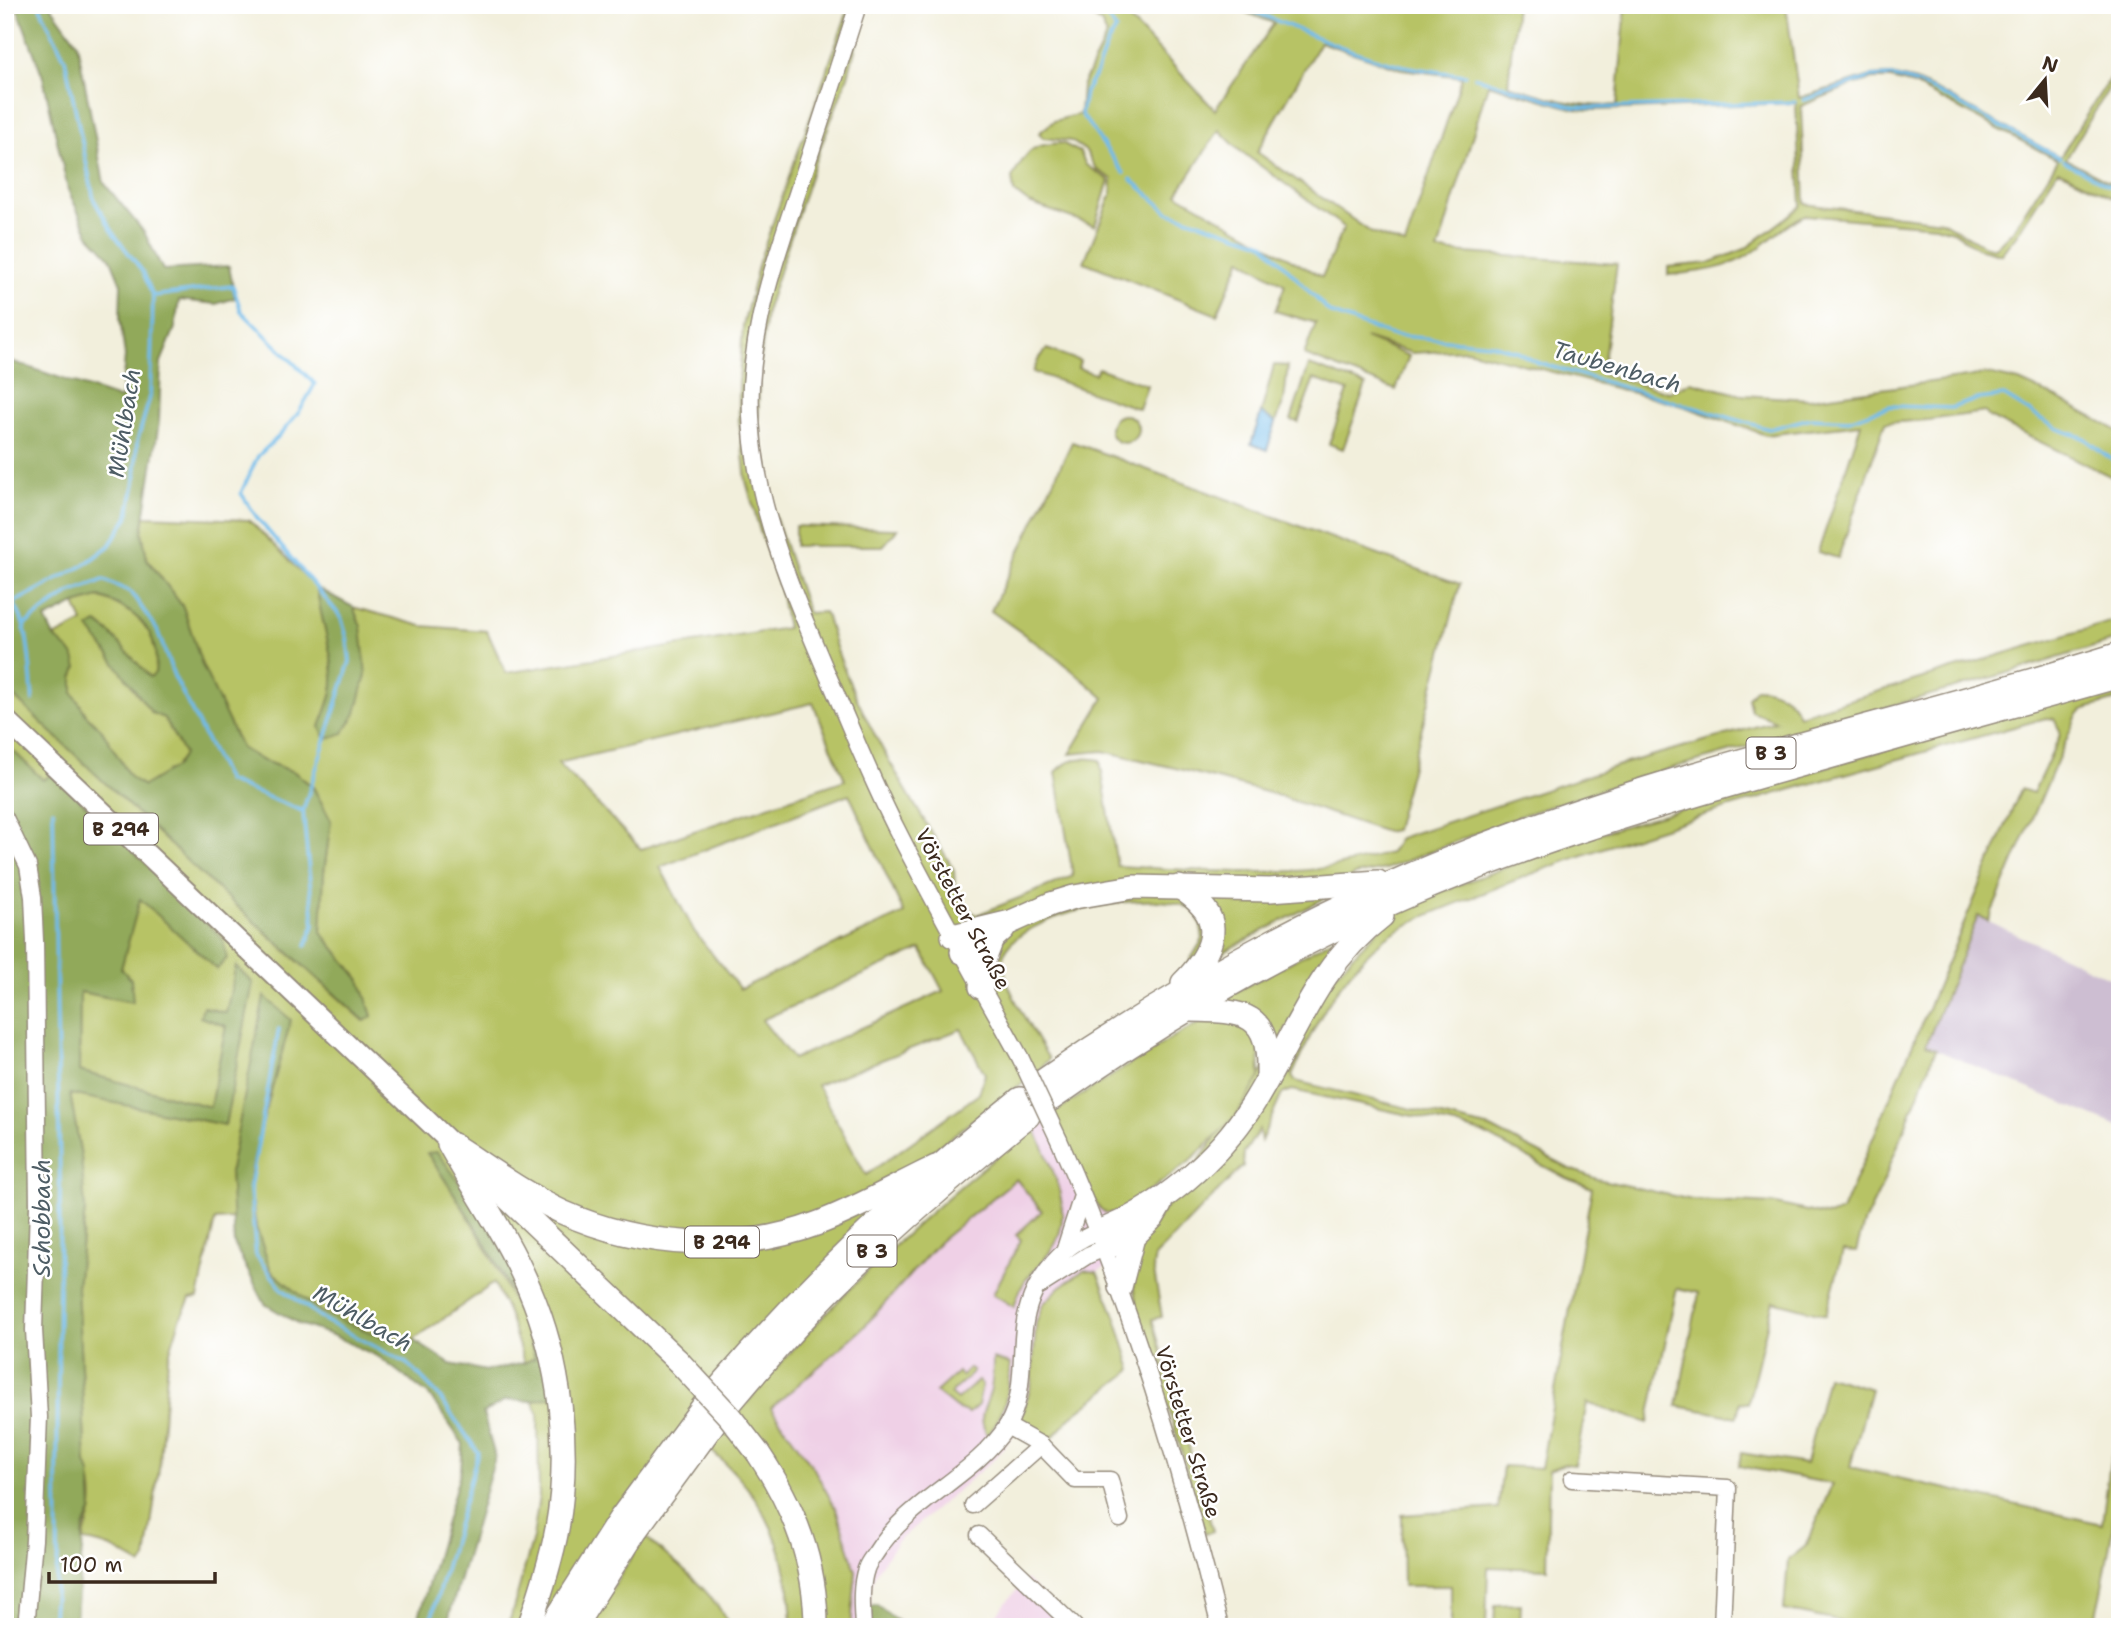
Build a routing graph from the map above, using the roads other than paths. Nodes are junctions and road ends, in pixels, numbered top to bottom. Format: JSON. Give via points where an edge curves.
{"nodes":[{"id":1,"x":858,"y":5,"type":"edge"},
{"id":2,"x":2120,"y":654,"type":"edge"},
{"id":3,"x":2120,"y":676,"type":"edge"},
{"id":4,"x":5,"y":719,"type":"edge"},
{"id":5,"x":5,"y":818,"type":"edge"},
{"id":6,"x":1179,"y":887,"type":"junction"},
{"id":7,"x":1401,"y":889,"type":"junction"},
{"id":8,"x":1011,"y":922,"type":"junction"},
{"id":9,"x":992,"y":939,"type":"junction"},
{"id":10,"x":957,"y":944,"type":"junction"},
{"id":11,"x":981,"y":987,"type":"junction"},
{"id":12,"x":1168,"y":998,"type":"junction"},
{"id":13,"x":1189,"y":1010,"type":"junction"},
{"id":14,"x":1268,"y":1077,"type":"junction"},
{"id":15,"x":448,"y":1141,"type":"junction"},
{"id":16,"x":936,"y":1167,"type":"junction"},
{"id":17,"x":1082,"y":1196,"type":"junction"},
{"id":18,"x":1165,"y":1196,"type":"junction"},
{"id":19,"x":1133,"y":1237,"type":"junction"},
{"id":20,"x":1101,"y":1240,"type":"junction"},
{"id":21,"x":1065,"y":1249,"type":"junction"},
{"id":22,"x":1038,"y":1286,"type":"junction"},
{"id":23,"x":1120,"y":1287,"type":"junction"},
{"id":24,"x":718,"y":1403,"type":"junction"},
{"id":25,"x":1007,"y":1426,"type":"junction"},
{"id":26,"x":1041,"y":1445,"type":"junction"},
{"id":27,"x":1572,"y":1479,"type":"dead end"},
{"id":28,"x":973,"y":1505,"type":"dead end"},
{"id":29,"x":1120,"y":1519,"type":"dead end"},
{"id":30,"x":979,"y":1535,"type":"dead end"},
{"id":31,"x":26,"y":1627,"type":"edge"},
{"id":32,"x":529,"y":1627,"type":"edge"},
{"id":33,"x":551,"y":1627,"type":"edge"},
{"id":34,"x":573,"y":1627,"type":"edge"},
{"id":35,"x":816,"y":1627,"type":"edge"},
{"id":36,"x":863,"y":1627,"type":"edge"},
{"id":37,"x":1075,"y":1627,"type":"edge"},
{"id":38,"x":1220,"y":1627,"type":"edge"},
{"id":39,"x":1722,"y":1627,"type":"edge"}],
"edges":[{"from":1,"to":10,"type":"street","name":"Vörstetter Straße","via":[[764,299],[754,350],[752,424],[759,482],[808,628],[885,804]]},
{"from":2,"to":7,"type":"highway","number":"B 3","via":[[1615,799],[1510,835]]},
{"from":3,"to":7,"type":"highway","number":"B 3","via":[[1612,820]]},
{"from":4,"to":15,"type":"main road","number":"B 294"},
{"from":5,"to":31,"type":"street","via":[[27,866],[35,941],[38,1206],[34,1330],[39,1417]]},
{"from":6,"to":7,"type":"highway"},
{"from":6,"to":8,"type":"highway","via":[[1133,887],[1074,897]]},
{"from":6,"to":12,"type":"highway","via":[[1203,906],[1212,924],[1212,938],[1200,964]]},
{"from":7,"to":12,"type":"highway","number":"B 3","via":[[1270,941]]},
{"from":7,"to":13,"type":"highway","number":"B 3"},
{"from":7,"to":14,"type":"highway","via":[[1323,979]]},
{"from":8,"to":9,"type":"highway"},
{"from":8,"to":10,"type":"highway"},
{"from":9,"to":10,"type":"highway"},
{"from":9,"to":11,"type":"highway"},
{"from":10,"to":11,"type":"street","name":"Vörstetter Straße"},
{"from":11,"to":17,"type":"street","name":"Vörstetter Straße","bridge":true,"via":[[1020,1056]]},
{"from":12,"to":13,"type":"highway","number":"B 3","via":[[1047,1090]]},
{"from":13,"to":14,"type":"highway","via":[[1232,1012],[1254,1021],[1265,1037]]},
{"from":14,"to":18,"type":"highway","via":[[1219,1147]]},
{"from":15,"to":16,"type":"highway","number":"B 294","via":[[561,1212],[621,1233],[669,1241],[750,1241],[786,1233],[847,1211]]},
{"from":15,"to":32,"type":"highway","via":[[524,1278],[550,1348],[562,1422],[562,1475],[557,1528]]},
{"from":15,"to":35,"type":"highway","number":"B 294","bridge":true,"via":[[678,1361],[758,1453],[784,1495],[808,1556]]},
{"from":16,"to":24,"type":"highway","number":"B 3","via":[[815,1281]]},
{"from":16,"to":24,"type":"highway","number":"B 3","via":[[1024,1107]]},
{"from":17,"to":20,"type":"street","name":"Vörstetter Straße"},
{"from":17,"to":21,"type":"street"},
{"from":18,"to":19,"type":"highway"},
{"from":18,"to":20,"type":"highway","via":[[1116,1225]]},
{"from":19,"to":20,"type":"highway"},
{"from":19,"to":23,"type":"highway"},
{"from":20,"to":21,"type":"street","via":[[1077,1240]]},
{"from":20,"to":22,"type":"street","via":[[1088,1255]]},
{"from":20,"to":23,"type":"street","name":"Vörstetter Straße"},
{"from":21,"to":22,"type":"street"},
{"from":22,"to":25,"type":"street","via":[[1024,1328],[1017,1405]]},
{"from":23,"to":38,"type":"street","name":"Vörstetter Straße","via":[[1147,1365]]},
{"from":24,"to":33,"type":"highway","number":"B 3","via":[[620,1519]]},
{"from":24,"to":34,"type":"highway","number":"B 3"},
{"from":25,"to":26,"type":"street"},
{"from":25,"to":36,"type":"street","via":[[989,1448],[883,1540],[866,1569]]},
{"from":26,"to":28,"type":"street"},
{"from":26,"to":29,"type":"street","via":[[1075,1480],[1110,1480]]},
{"from":27,"to":39,"type":"street","via":[[1728,1488]]},
{"from":30,"to":37,"type":"street"}]}
